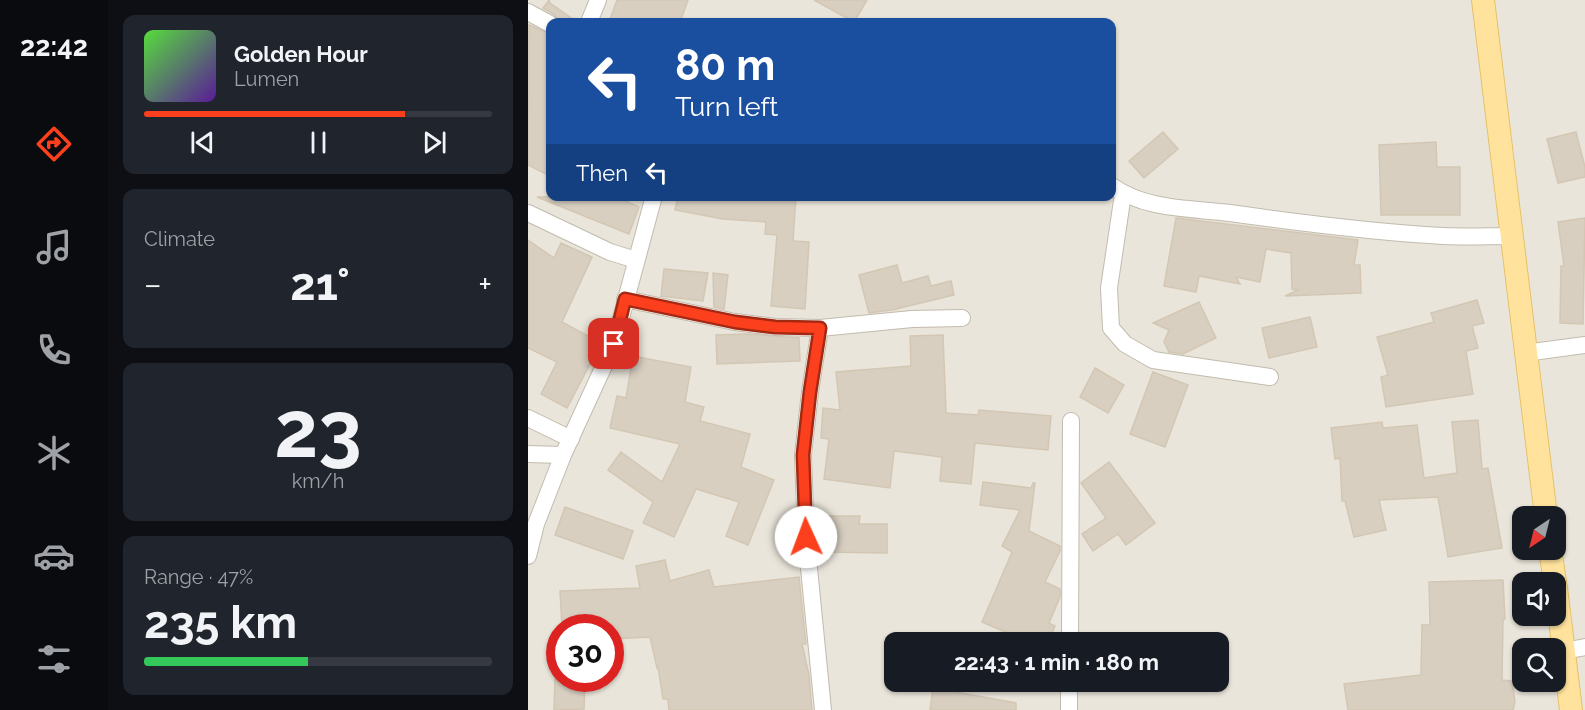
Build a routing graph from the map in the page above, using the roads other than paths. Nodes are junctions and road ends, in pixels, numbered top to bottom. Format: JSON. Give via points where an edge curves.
{"nodes":[{"id":1,"x":598,"y":0,"type":"edge"},
{"id":2,"x":1483,"y":0,"type":"edge"},
{"id":3,"x":528,"y":12,"type":"edge"},
{"id":4,"x":590,"y":18,"type":"edge"},
{"id":5,"x":546,"y":22,"type":"edge"},
{"id":6,"x":1117,"y":190,"type":"edge"},
{"id":7,"x":653,"y":201,"type":"edge"},
{"id":8,"x":528,"y":213,"type":"edge"},
{"id":9,"x":1512,"y":236,"type":"junction"},
{"id":10,"x":636,"y":260,"type":"junction"},
{"id":11,"x":625,"y":299,"type":"junction"},
{"id":12,"x":962,"y":318,"type":"dead end"},
{"id":13,"x":820,"y":328,"type":"junction"},
{"id":14,"x":1585,"y":345,"type":"edge"},
{"id":15,"x":1525,"y":353,"type":"junction"},
{"id":16,"x":1270,"y":377,"type":"dead end"},
{"id":17,"x":528,"y":418,"type":"edge"},
{"id":18,"x":1071,"y":421,"type":"dead end"},
{"id":19,"x":571,"y":439,"type":"junction"},
{"id":20,"x":528,"y":454,"type":"edge"},
{"id":21,"x":563,"y":455,"type":"junction"},
{"id":22,"x":1545,"y":506,"type":"edge"},
{"id":23,"x":528,"y":556,"type":"edge"},
{"id":24,"x":1566,"y":622,"type":"edge"},
{"id":25,"x":1070,"y":632,"type":"edge"},
{"id":26,"x":1574,"y":649,"type":"edge"},
{"id":27,"x":1069,"y":692,"type":"edge"},
{"id":28,"x":824,"y":710,"type":"edge"},
{"id":29,"x":1069,"y":710,"type":"edge"},
{"id":30,"x":1571,"y":710,"type":"edge"}],
"edges":[{"from":1,"to":4,"type":"street"},
{"from":2,"to":9,"type":"main road"},
{"from":3,"to":5,"type":"street"},
{"from":6,"to":9,"type":"street","via":[[1154,206],[1329,227],[1444,236]]},
{"from":6,"to":16,"type":"street","via":[[1109,288],[1111,328],[1125,344],[1153,360]]},
{"from":7,"to":10,"type":"street"},
{"from":8,"to":10,"type":"street","via":[[610,252]]},
{"from":9,"to":15,"type":"main road"},
{"from":10,"to":11,"type":"street"},
{"from":11,"to":13,"type":"street","via":[[735,322]]},
{"from":11,"to":19,"type":"street","via":[[614,344]]},
{"from":12,"to":13,"type":"street"},
{"from":13,"to":28,"type":"street","via":[[803,455],[806,537]]},
{"from":14,"to":15,"type":"street"},
{"from":15,"to":22,"type":"main road"},
{"from":17,"to":19,"type":"street"},
{"from":18,"to":25,"type":"street"},
{"from":19,"to":21,"type":"street"},
{"from":20,"to":21,"type":"street"},
{"from":21,"to":23,"type":"street"},
{"from":24,"to":26,"type":"main road"},
{"from":26,"to":30,"type":"main road"},
{"from":27,"to":29,"type":"street"}]}
